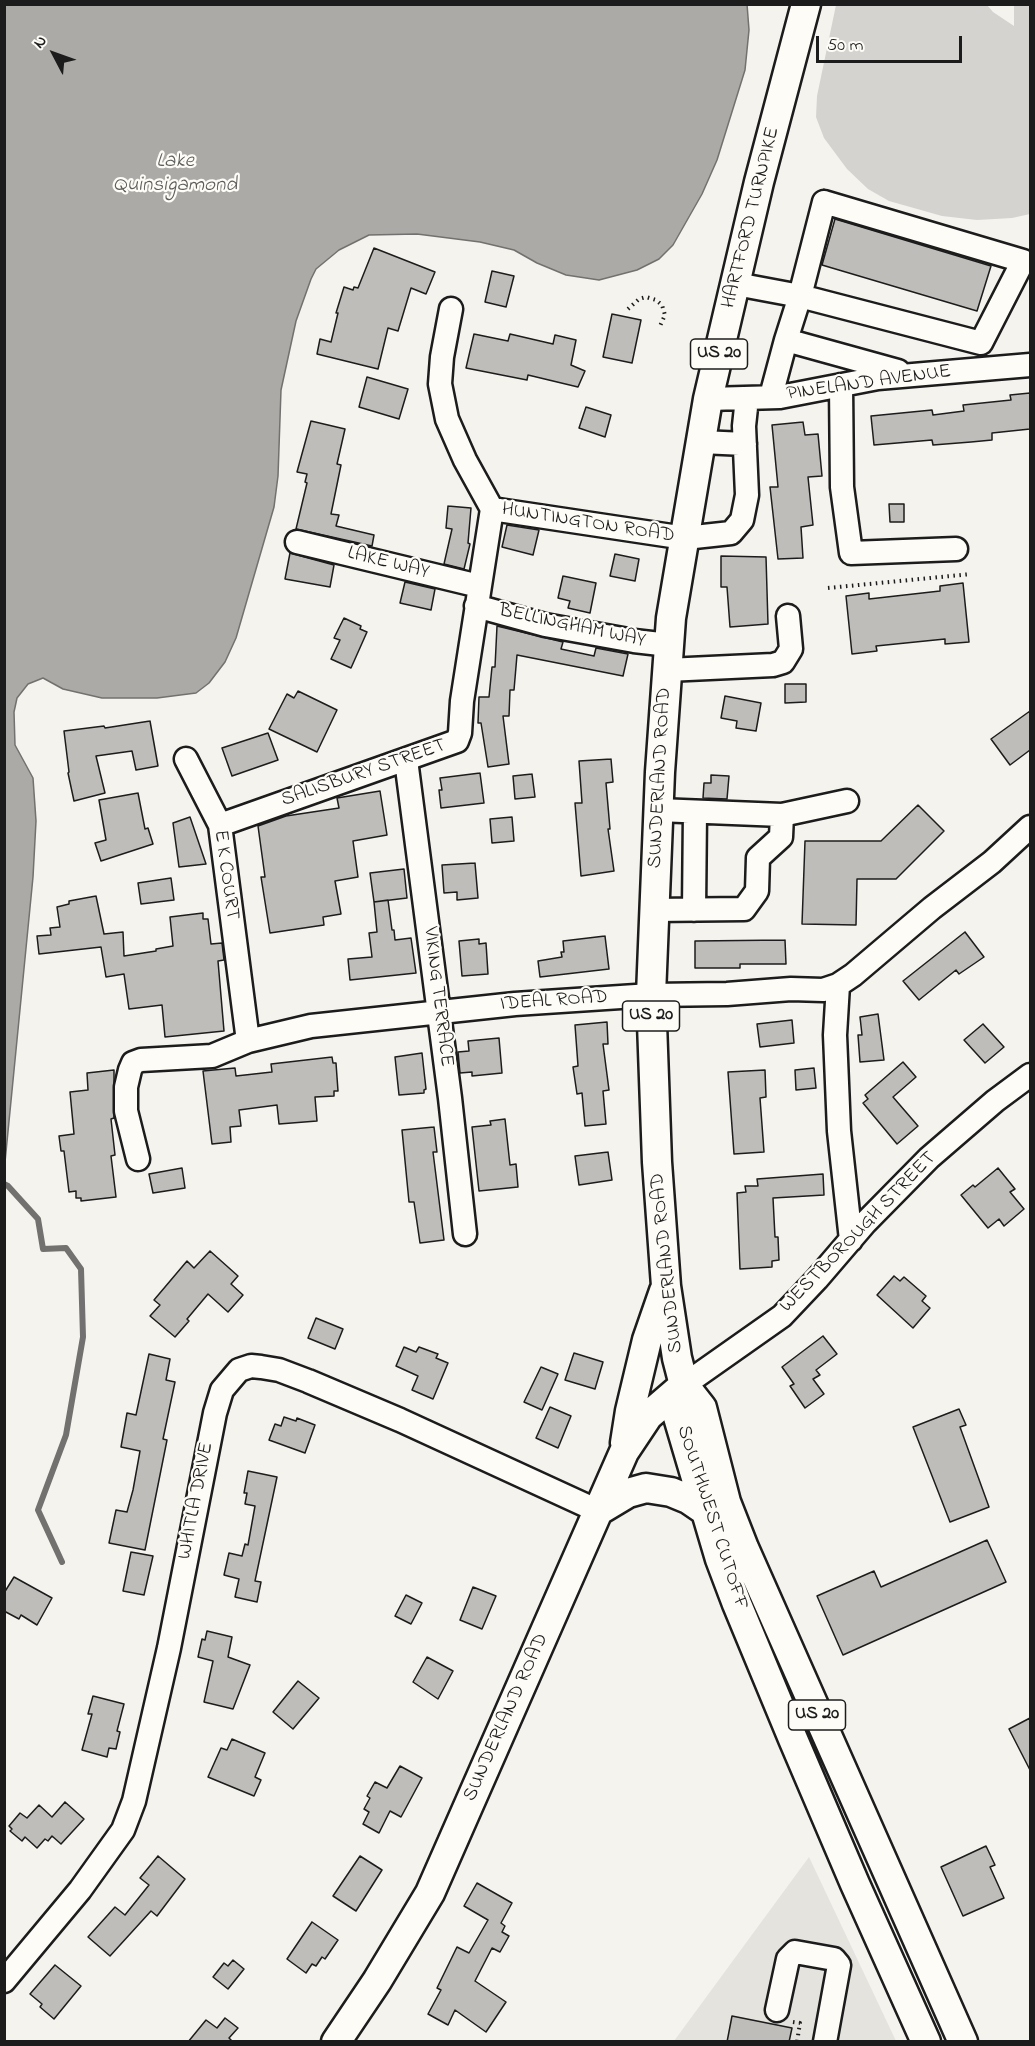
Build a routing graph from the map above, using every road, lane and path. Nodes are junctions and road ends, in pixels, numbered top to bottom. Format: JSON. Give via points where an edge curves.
{"nodes":[{"id":1,"x":806,"y":4,"type":"edge"},
{"id":2,"x":736,"y":284,"type":"junction"},
{"id":3,"x":800,"y":296,"type":"junction"},
{"id":4,"x":451,"y":309,"type":"dead end"},
{"id":5,"x":628,"y":309,"type":"dead end"},
{"id":6,"x":660,"y":326,"type":"dead end"},
{"id":7,"x":786,"y":340,"type":"junction"},
{"id":8,"x":1030,"y":364,"type":"edge"},
{"id":9,"x":912,"y":375,"type":"junction"},
{"id":10,"x":841,"y":385,"type":"junction"},
{"id":11,"x":771,"y":396,"type":"junction"},
{"id":12,"x":747,"y":398,"type":"junction"},
{"id":13,"x":708,"y":399,"type":"junction"},
{"id":14,"x":701,"y":442,"type":"junction"},
{"id":15,"x":745,"y":444,"type":"junction"},
{"id":16,"x":492,"y":509,"type":"junction"},
{"id":17,"x":685,"y":538,"type":"junction"},
{"id":18,"x":297,"y":542,"type":"dead end"},
{"id":19,"x":956,"y":549,"type":"dead end"},
{"id":20,"x":971,"y":574,"type":"dead end"},
{"id":21,"x":828,"y":588,"type":"dead end"},
{"id":22,"x":478,"y":596,"type":"junction"},
{"id":23,"x":788,"y":616,"type":"dead end"},
{"id":24,"x":668,"y":658,"type":"junction"},
{"id":25,"x":186,"y":759,"type":"dead end"},
{"id":26,"x":406,"y":760,"type":"junction"},
{"id":27,"x":847,"y":801,"type":"dead end"},
{"id":28,"x":658,"y":810,"type":"junction"},
{"id":29,"x":695,"y":812,"type":"junction"},
{"id":30,"x":782,"y":815,"type":"junction"},
{"id":31,"x":220,"y":825,"type":"junction"},
{"id":32,"x":1030,"y":827,"type":"edge"},
{"id":33,"x":654,"y":910,"type":"junction"},
{"id":34,"x":694,"y":910,"type":"junction"},
{"id":35,"x":838,"y":985,"type":"junction"},
{"id":36,"x":651,"y":995,"type":"junction"},
{"id":37,"x":440,"y":1013,"type":"junction"},
{"id":38,"x":248,"y":1041,"type":"junction"},
{"id":39,"x":1030,"y":1075,"type":"edge"},
{"id":40,"x":138,"y":1159,"type":"dead end"},
{"id":41,"x":465,"y":1234,"type":"dead end"},
{"id":42,"x":851,"y":1240,"type":"junction"},
{"id":43,"x":666,"y":1286,"type":"junction"},
{"id":44,"x":684,"y":1385,"type":"junction"},
{"id":45,"x":624,"y":1452,"type":"junction"},
{"id":46,"x":598,"y":1511,"type":"junction"},
{"id":47,"x":707,"y":1512,"type":"junction"},
{"id":48,"x":867,"y":1911,"type":"junction"},
{"id":49,"x":4,"y":1981,"type":"edge"},
{"id":50,"x":777,"y":2010,"type":"dead end"},
{"id":51,"x":336,"y":2042,"type":"edge"},
{"id":52,"x":825,"y":2042,"type":"edge"},
{"id":53,"x":910,"y":2042,"type":"edge"},
{"id":54,"x":926,"y":2042,"type":"edge"},
{"id":55,"x":963,"y":2042,"type":"edge"}],
"edges":[{"from":1,"to":2,"type":"main road","name":"HARTFORD TURNPIKE","number":"US 20"},
{"from":2,"to":3,"type":"street"},
{"from":2,"to":13,"type":"main road","name":"HARTFORD TURNPIKE","number":"US 20"},
{"from":3,"to":3,"type":"street","via":[[981,343],[1023,261],[824,202]]},
{"from":3,"to":7,"type":"street"},
{"from":4,"to":16,"type":"street","via":[[440,384],[447,419]]},
{"from":5,"to":6,"type":"path","via":[[639,299],[656,300],[665,315]]},
{"from":7,"to":9,"type":"street"},
{"from":7,"to":11,"type":"street"},
{"from":8,"to":9,"type":"street","name":"PINELAND AVENUE"},
{"from":9,"to":10,"type":"street","name":"PINELAND AVENUE"},
{"from":10,"to":11,"type":"street","name":"PINELAND AVENUE"},
{"from":10,"to":19,"type":"street","via":[[842,487],[851,553]]},
{"from":11,"to":12,"type":"street","name":"PINELAND AVENUE"},
{"from":12,"to":13,"type":"street","name":"PINELAND AVENUE"},
{"from":12,"to":15,"type":"street","name":"HUNTINGTON ROAD"},
{"from":13,"to":14,"type":"main road","name":"HARTFORD TURNPIKE","number":"US 20"},
{"from":14,"to":15,"type":"street"},
{"from":14,"to":17,"type":"main road","name":"HARTFORD TURNPIKE","number":"US 20"},
{"from":15,"to":17,"type":"street","name":"HUNTINGTON ROAD","via":[[747,495],[742,520],[731,533]]},
{"from":16,"to":17,"type":"street","name":"HUNTINGTON ROAD"},
{"from":16,"to":22,"type":"street","name":"SALISBURY STREET"},
{"from":17,"to":24,"type":"main road","name":"HARTFORD TURNPIKE","number":"US 20"},
{"from":18,"to":22,"type":"street","name":"LAKE WAY"},
{"from":20,"to":21,"type":"path"},
{"from":22,"to":24,"type":"street","name":"BELLINGHAM WAY","via":[[545,625],[634,641]]},
{"from":22,"to":26,"type":"street","name":"SALISBURY STREET","via":[[457,741]]},
{"from":23,"to":24,"type":"street","name":"BELLINGHAM WAY","via":[[791,649],[783,662],[773,665]]},
{"from":24,"to":28,"type":"main road","name":"SUNDERLAND ROAD","number":"US 20"},
{"from":25,"to":31,"type":"street","name":"E K COURT"},
{"from":26,"to":31,"type":"street","name":"SALISBURY STREET"},
{"from":26,"to":37,"type":"street","name":"VIKING TERRACE"},
{"from":27,"to":30,"type":"street"},
{"from":28,"to":29,"type":"street"},
{"from":28,"to":33,"type":"main road","name":"SUNDERLAND ROAD","number":"US 20"},
{"from":29,"to":30,"type":"street"},
{"from":29,"to":34,"type":"street"},
{"from":30,"to":34,"type":"street","via":[[781,837],[758,858],[757,891],[744,909]]},
{"from":31,"to":38,"type":"street","name":"E K COURT"},
{"from":32,"to":35,"type":"street","name":"IDEAL ROAD"},
{"from":33,"to":34,"type":"street"},
{"from":33,"to":36,"type":"main road","name":"SUNDERLAND ROAD","number":"US 20"},
{"from":35,"to":36,"type":"street","name":"IDEAL ROAD","via":[[823,990]]},
{"from":35,"to":42,"type":"street","via":[[835,1035],[839,1131]]},
{"from":36,"to":37,"type":"street","name":"IDEAL ROAD"},
{"from":36,"to":43,"type":"main road","name":"SUNDERLAND ROAD","number":"US 20"},
{"from":37,"to":38,"type":"street","name":"IDEAL ROAD","via":[[311,1026]]},
{"from":37,"to":41,"type":"street","name":"VIKING TERRACE"},
{"from":38,"to":40,"type":"street","name":"IDEAL ROAD","via":[[212,1056],[141,1060],[134,1064],[126,1087],[126,1111]]},
{"from":39,"to":42,"type":"street","name":"WESTBOROUGH STREET","via":[[929,1158]]},
{"from":42,"to":44,"type":"street","name":"WESTBOROUGH STREET","via":[[782,1316]]},
{"from":43,"to":44,"type":"main road","name":"SUNDERLAND ROAD","number":"US 20"},
{"from":43,"to":45,"type":"main road","via":[[647,1340]]},
{"from":44,"to":45,"type":"main road","name":"SUNDERLAND ROAD","via":[[648,1416]]},
{"from":44,"to":47,"type":"main road","name":"SOUTHWEST CUTOFF","number":"US 20","via":[[678,1417]]},
{"from":44,"to":55,"type":"main road","name":"SOUTHWEST CUTOFF","number":"US 20","via":[[702,1408],[726,1502],[744,1548]]},
{"from":45,"to":46,"type":"main road","name":"SUNDERLAND ROAD"},
{"from":46,"to":47,"type":"main road","via":[[628,1493],[646,1488],[671,1492]]},
{"from":46,"to":49,"type":"street","name":"WHITLA DRIVE","via":[[400,1420],[279,1370],[251,1366],[239,1370],[222,1390],[215,1413],[166,1659],[134,1801],[123,1830],[80,1890]]},
{"from":46,"to":51,"type":"main road","name":"SUNDERLAND ROAD","via":[[430,1893]]},
{"from":47,"to":48,"type":"main road","name":"SOUTHWEST CUTOFF","number":"US 20","via":[[737,1604]]},
{"from":48,"to":53,"type":"main road"},
{"from":48,"to":54,"type":"main road","name":"SOUTHWEST CUTOFF","number":"US 20"},
{"from":50,"to":52,"type":"street","via":[[788,1959],[795,1952],[834,1959],[839,1965]]}]}
